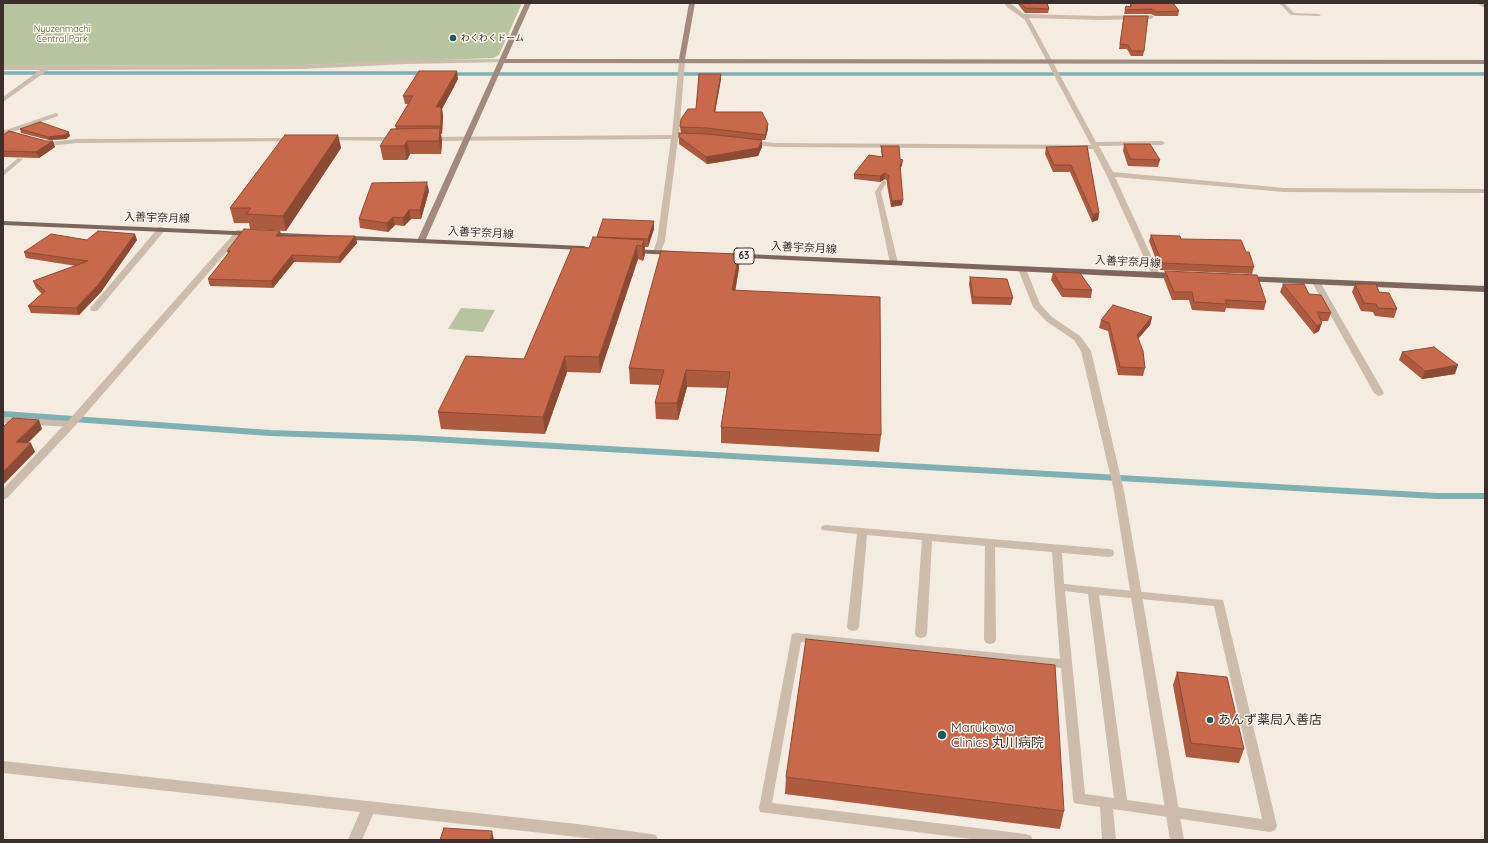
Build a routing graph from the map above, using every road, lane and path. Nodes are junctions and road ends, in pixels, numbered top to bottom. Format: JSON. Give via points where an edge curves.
{"nodes":[{"id":1,"x":528,"y":3,"type":"edge"},
{"id":2,"x":692,"y":3,"type":"edge"},
{"id":3,"x":1007,"y":3,"type":"edge"},
{"id":4,"x":1281,"y":3,"type":"edge"},
{"id":5,"x":1480,"y":3,"type":"edge"},
{"id":6,"x":1485,"y":6,"type":"edge"},
{"id":7,"x":1319,"y":15,"type":"dead end"},
{"id":8,"x":1022,"y":16,"type":"junction"},
{"id":9,"x":1151,"y":17,"type":"edge"},
{"id":10,"x":503,"y":61,"type":"junction"},
{"id":11,"x":682,"y":62,"type":"junction"},
{"id":12,"x":1050,"y":62,"type":"junction"},
{"id":13,"x":1485,"y":62,"type":"edge"},
{"id":14,"x":48,"y":67,"type":"junction"},
{"id":15,"x":3,"y":68,"type":"edge"},
{"id":16,"x":3,"y":100,"type":"edge"},
{"id":17,"x":56,"y":115,"type":"dead end"},
{"id":18,"x":4,"y":132,"type":"edge"},
{"id":19,"x":675,"y":136,"type":"junction"},
{"id":20,"x":699,"y":137,"type":"edge"},
{"id":21,"x":316,"y":139,"type":"edge"},
{"id":22,"x":404,"y":139,"type":"edge"},
{"id":23,"x":420,"y":139,"type":"edge"},
{"id":24,"x":468,"y":139,"type":"junction"},
{"id":25,"x":300,"y":140,"type":"edge"},
{"id":26,"x":737,"y":141,"type":"edge"},
{"id":27,"x":1162,"y":143,"type":"dead end"},
{"id":28,"x":1095,"y":145,"type":"junction"},
{"id":29,"x":20,"y":158,"type":"edge"},
{"id":30,"x":3,"y":174,"type":"edge"},
{"id":31,"x":1110,"y":174,"type":"junction"},
{"id":32,"x":884,"y":182,"type":"edge"},
{"id":33,"x":1485,"y":192,"type":"edge"},
{"id":34,"x":3,"y":223,"type":"edge"},
{"id":35,"x":162,"y":229,"type":"junction"},
{"id":36,"x":240,"y":232,"type":"junction"},
{"id":37,"x":421,"y":241,"type":"junction"},
{"id":38,"x":590,"y":248,"type":"edge"},
{"id":39,"x":620,"y":250,"type":"edge"},
{"id":40,"x":657,"y":252,"type":"junction"},
{"id":41,"x":681,"y":253,"type":"edge"},
{"id":42,"x":720,"y":255,"type":"edge"},
{"id":43,"x":894,"y":263,"type":"junction"},
{"id":44,"x":1022,"y":269,"type":"junction"},
{"id":45,"x":1156,"y":275,"type":"junction"},
{"id":46,"x":1186,"y":276,"type":"edge"},
{"id":47,"x":1238,"y":278,"type":"edge"},
{"id":48,"x":1316,"y":282,"type":"junction"},
{"id":49,"x":1485,"y":289,"type":"edge"},
{"id":50,"x":94,"y":309,"type":"dead end"},
{"id":51,"x":1379,"y":393,"type":"dead end"},
{"id":52,"x":3,"y":420,"type":"edge"},
{"id":53,"x":71,"y":424,"type":"junction"},
{"id":54,"x":3,"y":496,"type":"edge"},
{"id":55,"x":826,"y":528,"type":"dead end"},
{"id":56,"x":862,"y":531,"type":"junction"},
{"id":57,"x":927,"y":537,"type":"junction"},
{"id":58,"x":990,"y":543,"type":"junction"},
{"id":59,"x":1057,"y":548,"type":"junction"},
{"id":60,"x":1109,"y":553,"type":"dead end"},
{"id":61,"x":1059,"y":587,"type":"junction"},
{"id":62,"x":1093,"y":590,"type":"junction"},
{"id":63,"x":1137,"y":595,"type":"junction"},
{"id":64,"x":853,"y":627,"type":"dead end"},
{"id":65,"x":921,"y":634,"type":"dead end"},
{"id":66,"x":990,"y":640,"type":"dead end"},
{"id":67,"x":1066,"y":664,"type":"junction"},
{"id":68,"x":3,"y":767,"type":"edge"},
{"id":69,"x":1106,"y":803,"type":"junction"},
{"id":70,"x":1121,"y":805,"type":"junction"},
{"id":71,"x":369,"y":807,"type":"junction"},
{"id":72,"x":1172,"y":812,"type":"junction"},
{"id":73,"x":355,"y":840,"type":"edge"},
{"id":74,"x":651,"y":840,"type":"edge"},
{"id":75,"x":1026,"y":840,"type":"edge"},
{"id":76,"x":1109,"y":840,"type":"edge"},
{"id":77,"x":1177,"y":840,"type":"edge"}],
"edges":[{"from":1,"to":10,"type":"street"},
{"from":2,"to":11,"type":"street"},
{"from":3,"to":8,"type":"street"},
{"from":4,"to":7,"type":"lane","via":[[1293,14]]},
{"from":5,"to":6,"type":"street"},
{"from":8,"to":9,"type":"street"},
{"from":8,"to":12,"type":"street","via":[[1027,19]]},
{"from":10,"to":11,"type":"street"},
{"from":10,"to":14,"type":"street","via":[[302,66]]},
{"from":10,"to":24,"type":"street"},
{"from":11,"to":12,"type":"street"},
{"from":11,"to":19,"type":"street"},
{"from":12,"to":13,"type":"street"},
{"from":12,"to":28,"type":"street"},
{"from":14,"to":15,"type":"street"},
{"from":14,"to":16,"type":"street"},
{"from":17,"to":18,"type":"street"},
{"from":18,"to":25,"type":"street","via":[[49,144],[77,141]]},
{"from":19,"to":20,"type":"street"},
{"from":19,"to":24,"type":"street"},
{"from":19,"to":40,"type":"street","via":[[661,241]]},
{"from":21,"to":22,"type":"street"},
{"from":23,"to":24,"type":"street"},
{"from":24,"to":37,"type":"street"},
{"from":26,"to":28,"type":"street","via":[[775,145]]},
{"from":27,"to":28,"type":"street"},
{"from":28,"to":31,"type":"street"},
{"from":29,"to":30,"type":"lane"},
{"from":31,"to":33,"type":"street","via":[[1284,190]]},
{"from":31,"to":45,"type":"street"},
{"from":32,"to":43,"type":"lane","via":[[878,192]]},
{"from":34,"to":35,"type":"main road","name":"入善宇奈月線"},
{"from":35,"to":36,"type":"main road","name":"入善宇奈月線"},
{"from":35,"to":50,"type":"street"},
{"from":36,"to":37,"type":"main road","name":"入善宇奈月線"},
{"from":36,"to":53,"type":"street"},
{"from":37,"to":38,"type":"main road","name":"入善宇奈月線"},
{"from":39,"to":40,"type":"main road"},
{"from":40,"to":41,"type":"main road"},
{"from":42,"to":43,"type":"main road","name":"入善宇奈月線","number":"63"},
{"from":43,"to":44,"type":"main road","name":"入善宇奈月線","number":"63"},
{"from":44,"to":45,"type":"main road","name":"入善宇奈月線","number":"63"},
{"from":44,"to":63,"type":"street","via":[[1036,305],[1049,319],[1077,338],[1086,351],[1119,491]]},
{"from":45,"to":46,"type":"main road","name":"入善宇奈月線","number":"63"},
{"from":47,"to":48,"type":"main road"},
{"from":48,"to":49,"type":"main road"},
{"from":48,"to":51,"type":"street"},
{"from":52,"to":53,"type":"lane"},
{"from":53,"to":54,"type":"street"},
{"from":55,"to":56,"type":"lane"},
{"from":56,"to":57,"type":"lane"},
{"from":56,"to":64,"type":"lane"},
{"from":57,"to":58,"type":"lane"},
{"from":57,"to":65,"type":"lane"},
{"from":58,"to":59,"type":"lane"},
{"from":58,"to":66,"type":"lane"},
{"from":59,"to":60,"type":"lane"},
{"from":59,"to":61,"type":"lane"},
{"from":61,"to":62,"type":"lane"},
{"from":61,"to":67,"type":"lane"},
{"from":62,"to":63,"type":"lane"},
{"from":62,"to":70,"type":"lane"},
{"from":63,"to":72,"type":"street"},
{"from":63,"to":72,"type":"lane","via":[[1219,603],[1270,826]]},
{"from":67,"to":69,"type":"lane","via":[[1079,799]]},
{"from":67,"to":75,"type":"lane","via":[[796,637],[765,808]]},
{"from":68,"to":71,"type":"street"},
{"from":69,"to":70,"type":"lane"},
{"from":69,"to":76,"type":"lane"},
{"from":70,"to":72,"type":"lane"},
{"from":71,"to":73,"type":"street"},
{"from":71,"to":74,"type":"street"},
{"from":72,"to":77,"type":"street"}]}
